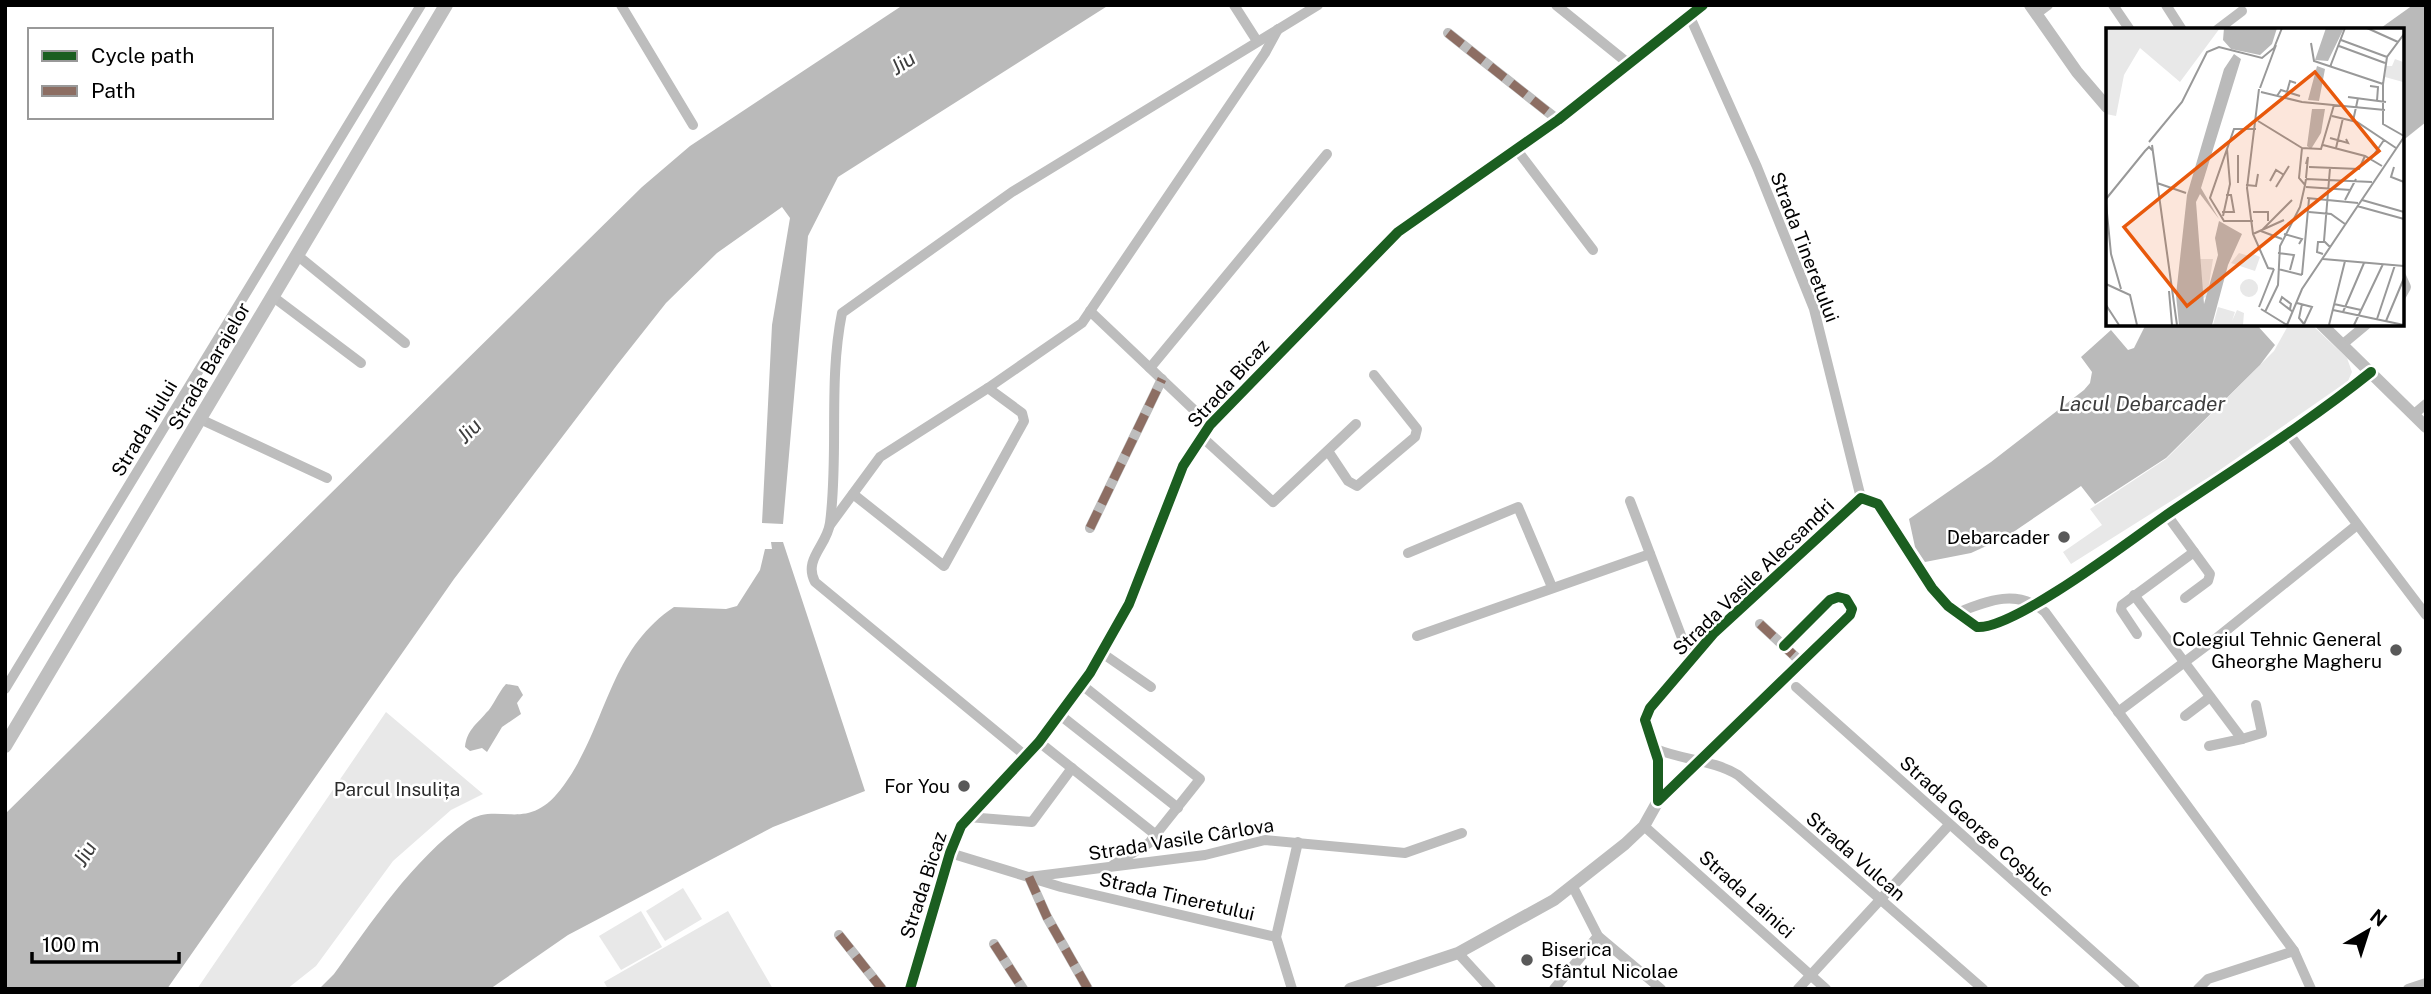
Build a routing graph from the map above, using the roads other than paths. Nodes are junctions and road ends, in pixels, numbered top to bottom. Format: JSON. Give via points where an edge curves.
{"nodes":[{"id":1,"x":421,"y":5,"type":"edge"},
{"id":2,"x":446,"y":5,"type":"edge"},
{"id":3,"x":621,"y":5,"type":"edge"},
{"id":4,"x":1234,"y":5,"type":"edge"},
{"id":5,"x":1318,"y":5,"type":"edge"},
{"id":6,"x":1556,"y":5,"type":"edge"},
{"id":7,"x":1703,"y":5,"type":"edge"},
{"id":8,"x":2048,"y":5,"type":"edge"},
{"id":9,"x":2113,"y":5,"type":"edge"},
{"id":10,"x":2166,"y":5,"type":"edge"},
{"id":11,"x":2033,"y":10,"type":"edge"},
{"id":12,"x":2242,"y":11,"type":"dead end"},
{"id":13,"x":1690,"y":17,"type":"junction"},
{"id":14,"x":2129,"y":28,"type":"edge"},
{"id":15,"x":2181,"y":28,"type":"edge"},
{"id":16,"x":2220,"y":28,"type":"edge"},
{"id":17,"x":1279,"y":29,"type":"junction"},
{"id":18,"x":1448,"y":33,"type":"dead end"},
{"id":19,"x":1257,"y":41,"type":"junction"},
{"id":20,"x":1629,"y":64,"type":"junction"},
{"id":21,"x":2106,"y":106,"type":"edge"},
{"id":22,"x":1558,"y":120,"type":"junction"},
{"id":23,"x":693,"y":125,"type":"dead end"},
{"id":24,"x":1517,"y":150,"type":"junction"},
{"id":25,"x":1327,"y":155,"type":"dead end"},
{"id":26,"x":1593,"y":250,"type":"dead end"},
{"id":27,"x":297,"y":255,"type":"junction"},
{"id":28,"x":272,"y":296,"type":"junction"},
{"id":29,"x":1090,"y":311,"type":"junction"},
{"id":30,"x":2324,"y":326,"type":"edge"},
{"id":31,"x":2365,"y":326,"type":"edge"},
{"id":32,"x":405,"y":343,"type":"dead end"},
{"id":33,"x":2343,"y":344,"type":"junction"},
{"id":34,"x":361,"y":363,"type":"dead end"},
{"id":35,"x":1150,"y":368,"type":"junction"},
{"id":36,"x":2371,"y":372,"type":"junction"},
{"id":37,"x":1374,"y":375,"type":"dead end"},
{"id":38,"x":1162,"y":379,"type":"junction"},
{"id":39,"x":988,"y":388,"type":"junction"},
{"id":40,"x":2426,"y":404,"type":"edge"},
{"id":41,"x":2413,"y":415,"type":"junction"},
{"id":42,"x":200,"y":419,"type":"junction"},
{"id":43,"x":1356,"y":424,"type":"dead end"},
{"id":44,"x":1210,"y":425,"type":"junction"},
{"id":45,"x":2426,"y":427,"type":"edge"},
{"id":46,"x":2289,"y":434,"type":"junction"},
{"id":47,"x":1202,"y":437,"type":"junction"},
{"id":48,"x":1328,"y":451,"type":"junction"},
{"id":49,"x":327,"y":478,"type":"dead end"},
{"id":50,"x":853,"y":494,"type":"junction"},
{"id":51,"x":1861,"y":498,"type":"junction"},
{"id":52,"x":1630,"y":501,"type":"dead end"},
{"id":53,"x":2167,"y":515,"type":"junction"},
{"id":54,"x":2357,"y":525,"type":"junction"},
{"id":55,"x":830,"y":526,"type":"junction"},
{"id":56,"x":1090,"y":528,"type":"dead end"},
{"id":57,"x":2194,"y":552,"type":"junction"},
{"id":58,"x":1408,"y":553,"type":"dead end"},
{"id":59,"x":1650,"y":554,"type":"junction"},
{"id":60,"x":1552,"y":587,"type":"junction"},
{"id":61,"x":2134,"y":595,"type":"junction"},
{"id":62,"x":2185,"y":598,"type":"dead end"},
{"id":63,"x":2030,"y":604,"type":"junction"},
{"id":64,"x":2424,"y":610,"type":"edge"},
{"id":65,"x":1957,"y":613,"type":"junction"},
{"id":66,"x":1760,"y":624,"type":"dead end"},
{"id":67,"x":2137,"y":634,"type":"dead end"},
{"id":68,"x":1417,"y":636,"type":"dead end"},
{"id":69,"x":1784,"y":646,"type":"junction"},
{"id":70,"x":1102,"y":653,"type":"junction"},
{"id":71,"x":1690,"y":659,"type":"junction"},
{"id":72,"x":1801,"y":662,"type":"junction"},
{"id":73,"x":2185,"y":662,"type":"junction"},
{"id":74,"x":1082,"y":685,"type":"junction"},
{"id":75,"x":1151,"y":687,"type":"dead end"},
{"id":76,"x":1796,"y":687,"type":"dead end"},
{"id":77,"x":5,"y":689,"type":"edge"},
{"id":78,"x":2210,"y":697,"type":"junction"},
{"id":79,"x":2256,"y":705,"type":"dead end"},
{"id":80,"x":2118,"y":712,"type":"junction"},
{"id":81,"x":1060,"y":716,"type":"junction"},
{"id":82,"x":2185,"y":716,"type":"dead end"},
{"id":83,"x":2242,"y":739,"type":"junction"},
{"id":84,"x":1040,"y":742,"type":"junction"},
{"id":85,"x":5,"y":746,"type":"edge"},
{"id":86,"x":2209,"y":746,"type":"dead end"},
{"id":87,"x":1656,"y":749,"type":"junction"},
{"id":88,"x":1027,"y":757,"type":"junction"},
{"id":89,"x":1700,"y":763,"type":"junction"},
{"id":90,"x":1072,"y":768,"type":"junction"},
{"id":91,"x":1658,"y":802,"type":"junction"},
{"id":92,"x":1178,"y":808,"type":"junction"},
{"id":93,"x":968,"y":817,"type":"junction"},
{"id":94,"x":1644,"y":825,"type":"junction"},
{"id":95,"x":1949,"y":825,"type":"junction"},
{"id":96,"x":1462,"y":833,"type":"dead end"},
{"id":97,"x":1156,"y":835,"type":"junction"},
{"id":98,"x":1298,"y":842,"type":"junction"},
{"id":99,"x":950,"y":853,"type":"junction"},
{"id":100,"x":1103,"y":870,"type":"junction"},
{"id":101,"x":1029,"y":877,"type":"junction"},
{"id":102,"x":1573,"y":887,"type":"junction"},
{"id":103,"x":1880,"y":900,"type":"junction"},
{"id":104,"x":839,"y":935,"type":"dead end"},
{"id":105,"x":1598,"y":936,"type":"junction"},
{"id":106,"x":1276,"y":937,"type":"junction"},
{"id":107,"x":994,"y":944,"type":"dead end"},
{"id":108,"x":2294,"y":951,"type":"junction"},
{"id":109,"x":1458,"y":953,"type":"junction"},
{"id":110,"x":1810,"y":975,"type":"junction"},
{"id":111,"x":2426,"y":983,"type":"edge"},
{"id":112,"x":882,"y":989,"type":"edge"},
{"id":113,"x":910,"y":989,"type":"edge"},
{"id":114,"x":1023,"y":989,"type":"edge"},
{"id":115,"x":1088,"y":989,"type":"edge"},
{"id":116,"x":1292,"y":989,"type":"edge"},
{"id":117,"x":1350,"y":989,"type":"edge"},
{"id":118,"x":1491,"y":989,"type":"edge"},
{"id":119,"x":1554,"y":989,"type":"edge"},
{"id":120,"x":1661,"y":989,"type":"edge"},
{"id":121,"x":1798,"y":989,"type":"edge"},
{"id":122,"x":1826,"y":989,"type":"edge"},
{"id":123,"x":1983,"y":989,"type":"edge"},
{"id":124,"x":2135,"y":989,"type":"edge"},
{"id":125,"x":2198,"y":989,"type":"edge"},
{"id":126,"x":2311,"y":989,"type":"edge"},
{"id":127,"x":2408,"y":989,"type":"edge"}],
"edges":[{"from":1,"to":77,"type":"street","name":"Strada Jiului"},
{"from":2,"to":27,"type":"main road","name":"Strada Barajelor"},
{"from":3,"to":23,"type":"street"},
{"from":4,"to":19,"type":"street"},
{"from":5,"to":17,"type":"street"},
{"from":6,"to":20,"type":"street"},
{"from":7,"to":13,"type":"street","name":"Strada Bicaz"},
{"from":8,"to":11,"type":"street"},
{"from":9,"to":14,"type":"street"},
{"from":10,"to":15,"type":"street"},
{"from":11,"to":21,"type":"street"},
{"from":12,"to":16,"type":"street"},
{"from":13,"to":20,"type":"street","name":"Strada Bicaz"},
{"from":13,"to":51,"type":"street","name":"Strada Tineretului","via":[[1814,309]]},
{"from":17,"to":19,"type":"street"},
{"from":17,"to":29,"type":"street"},
{"from":18,"to":22,"type":"street"},
{"from":19,"to":55,"type":"street","via":[[1021,186],[848,306],[839,329]]},
{"from":20,"to":22,"type":"street","name":"Strada Bicaz"},
{"from":22,"to":24,"type":"street","name":"Strada Bicaz"},
{"from":24,"to":26,"type":"street"},
{"from":24,"to":44,"type":"street","name":"Strada Bicaz","via":[[1391,238]]},
{"from":25,"to":35,"type":"street"},
{"from":27,"to":28,"type":"main road","name":"Strada Barajelor"},
{"from":27,"to":32,"type":"street"},
{"from":28,"to":34,"type":"street"},
{"from":28,"to":42,"type":"main road","name":"Strada Barajelor"},
{"from":29,"to":35,"type":"street"},
{"from":29,"to":39,"type":"street","via":[[1077,328]]},
{"from":30,"to":33,"type":"street"},
{"from":31,"to":33,"type":"street"},
{"from":33,"to":36,"type":"street"},
{"from":35,"to":38,"type":"street"},
{"from":36,"to":41,"type":"street"},
{"from":36,"to":46,"type":"street"},
{"from":37,"to":48,"type":"street","via":[[1417,429],[1415,437],[1357,486],[1348,481]]},
{"from":38,"to":44,"type":"street"},
{"from":38,"to":56,"type":"street"},
{"from":39,"to":50,"type":"street","via":[[880,457]]},
{"from":39,"to":50,"type":"street","via":[[1022,413],[1024,421],[944,566]]},
{"from":40,"to":41,"type":"street"},
{"from":41,"to":45,"type":"street"},
{"from":42,"to":49,"type":"street"},
{"from":42,"to":85,"type":"main road","name":"Strada Barajelor"},
{"from":43,"to":48,"type":"street"},
{"from":44,"to":47,"type":"street","name":"Strada Bicaz"},
{"from":46,"to":53,"type":"street"},
{"from":46,"to":54,"type":"street"},
{"from":47,"to":48,"type":"street","via":[[1273,502]]},
{"from":47,"to":70,"type":"street","name":"Strada Bicaz","via":[[1183,466],[1129,604]]},
{"from":50,"to":55,"type":"street"},
{"from":51,"to":65,"type":"street","name":"Strada Vasile Alecsandri","via":[[1878,504],[1932,587]]},
{"from":51,"to":71,"type":"street","name":"Strada Vasile Alecsandri"},
{"from":52,"to":59,"type":"street"},
{"from":53,"to":57,"type":"street"},
{"from":53,"to":63,"type":"street","via":[[2059,590]]},
{"from":54,"to":64,"type":"street"},
{"from":54,"to":73,"type":"street"},
{"from":55,"to":88,"type":"street","via":[[810,565],[815,582]]},
{"from":57,"to":61,"type":"street"},
{"from":57,"to":62,"type":"street","via":[[2210,578]]},
{"from":58,"to":60,"type":"street","via":[[1518,507]]},
{"from":59,"to":60,"type":"street"},
{"from":59,"to":71,"type":"street"},
{"from":60,"to":68,"type":"street"},
{"from":61,"to":67,"type":"street","via":[[2120,608]]},
{"from":61,"to":73,"type":"street"},
{"from":63,"to":65,"type":"street","via":[[1995,598]]},
{"from":63,"to":65,"type":"street","via":[[1985,627],[1970,624]]},
{"from":63,"to":80,"type":"street","via":[[2045,612]]},
{"from":66,"to":69,"type":"street"},
{"from":69,"to":72,"type":"street"},
{"from":69,"to":72,"type":"street","name":"Strada Vasile Alecsandri","via":[[1830,600],[1846,599],[1850,615]]},
{"from":70,"to":74,"type":"street","name":"Strada Bicaz"},
{"from":70,"to":75,"type":"street"},
{"from":71,"to":87,"type":"street","name":"Strada Vasile Alecsandri","via":[[1646,716]]},
{"from":72,"to":89,"type":"street","name":"Strada Vasile Alecsandri"},
{"from":73,"to":78,"type":"street"},
{"from":73,"to":80,"type":"street"},
{"from":74,"to":81,"type":"street","name":"Strada Bicaz"},
{"from":74,"to":92,"type":"street","via":[[1200,779]]},
{"from":76,"to":95,"type":"street","name":"Strada George Coșbuc"},
{"from":78,"to":82,"type":"street"},
{"from":78,"to":83,"type":"street"},
{"from":79,"to":83,"type":"street","via":[[2262,733]]},
{"from":80,"to":108,"type":"street"},
{"from":81,"to":84,"type":"street","name":"Strada Bicaz"},
{"from":81,"to":92,"type":"street"},
{"from":83,"to":86,"type":"street"},
{"from":84,"to":88,"type":"street","name":"Strada Bicaz"},
{"from":84,"to":90,"type":"street"},
{"from":87,"to":89,"type":"street"},
{"from":87,"to":91,"type":"street","name":"Strada Vasile Alecsandri"},
{"from":88,"to":93,"type":"street","name":"Strada Bicaz"},
{"from":89,"to":91,"type":"street","name":"Strada Vasile Alecsandri"},
{"from":89,"to":103,"type":"street","name":"Strada Vulcan","via":[[1738,775]]},
{"from":90,"to":93,"type":"street","via":[[1032,822]]},
{"from":90,"to":97,"type":"street"},
{"from":91,"to":94,"type":"street","name":"Strada Vasile Alecsandri"},
{"from":92,"to":97,"type":"street"},
{"from":93,"to":99,"type":"street","name":"Strada Bicaz"},
{"from":94,"to":102,"type":"street","name":"Strada Vasile Alecsandri"},
{"from":94,"to":110,"type":"street","name":"Strada Lainici"},
{"from":95,"to":103,"type":"street"},
{"from":95,"to":124,"type":"street","name":"Strada George Coșbuc"},
{"from":96,"to":98,"type":"street","name":"Strada Vasile Cârlova","via":[[1405,853]]},
{"from":97,"to":100,"type":"street","via":[[1133,855]]},
{"from":98,"to":100,"type":"street","name":"Strada Vasile Cârlova","via":[[1265,840],[1205,855]]},
{"from":98,"to":106,"type":"street","name":"Strada Tineretului"},
{"from":99,"to":101,"type":"street","name":"Strada Tineretului"},
{"from":99,"to":113,"type":"street","name":"Strada Bicaz"},
{"from":100,"to":101,"type":"street","name":"Strada Vasile Cârlova"},
{"from":101,"to":106,"type":"street","name":"Strada Tineretului"},
{"from":101,"to":115,"type":"street"},
{"from":102,"to":105,"type":"street"},
{"from":102,"to":109,"type":"street","name":"Strada Vasile Alecsandri"},
{"from":103,"to":110,"type":"street"},
{"from":103,"to":123,"type":"street","name":"Strada Vulcan"},
{"from":104,"to":112,"type":"street"},
{"from":105,"to":119,"type":"street"},
{"from":105,"to":120,"type":"street"},
{"from":106,"to":116,"type":"street","name":"Strada Tineretului"},
{"from":107,"to":114,"type":"street"},
{"from":108,"to":125,"type":"street","via":[[2208,979]]},
{"from":108,"to":126,"type":"street"},
{"from":109,"to":117,"type":"street","name":"Strada Vasile Alecsandri"},
{"from":109,"to":118,"type":"street"},
{"from":110,"to":121,"type":"street"},
{"from":110,"to":122,"type":"street","name":"Strada Lainici"},
{"from":111,"to":127,"type":"street"}]}
